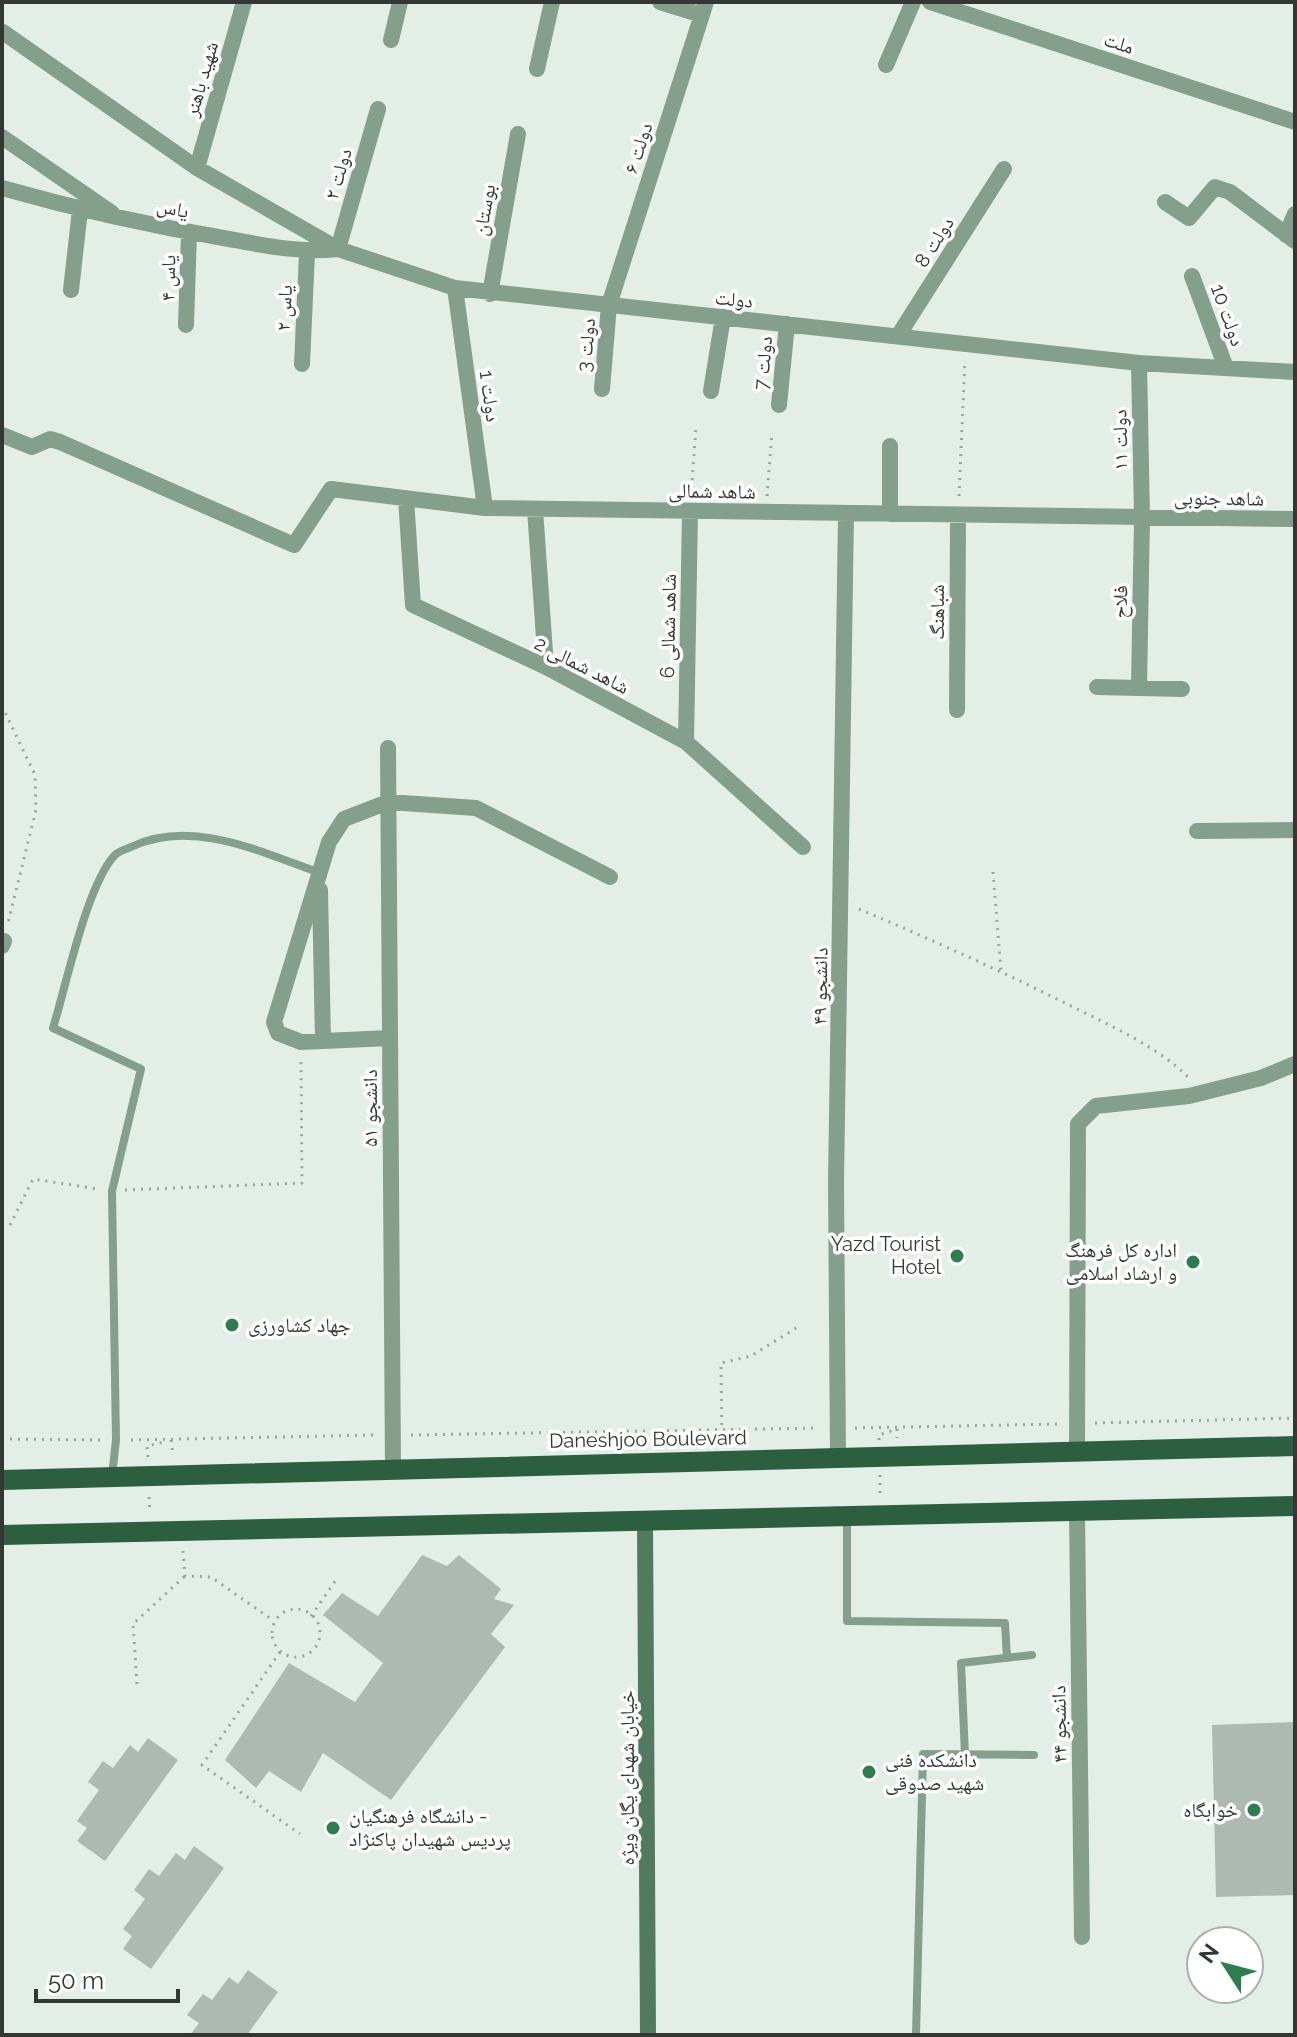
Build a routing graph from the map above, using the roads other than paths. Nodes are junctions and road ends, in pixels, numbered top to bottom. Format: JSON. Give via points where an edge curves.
{"nodes":[{"id":1,"x":244,"y":2,"type":"edge"},
{"id":2,"x":400,"y":2,"type":"edge"},
{"id":3,"x":552,"y":2,"type":"edge"},
{"id":4,"x":660,"y":2,"type":"edge"},
{"id":5,"x":913,"y":2,"type":"edge"},
{"id":6,"x":937,"y":3,"type":"edge"},
{"id":7,"x":704,"y":8,"type":"edge"},
{"id":8,"x":3,"y":32,"type":"edge"},
{"id":9,"x":391,"y":40,"type":"dead end"},
{"id":10,"x":886,"y":65,"type":"dead end"},
{"id":11,"x":537,"y":69,"type":"dead end"},
{"id":12,"x":378,"y":109,"type":"dead end"},
{"id":13,"x":1295,"y":122,"type":"edge"},
{"id":14,"x":518,"y":134,"type":"dead end"},
{"id":15,"x":2,"y":137,"type":"edge"},
{"id":16,"x":197,"y":168,"type":"junction"},
{"id":17,"x":1004,"y":169,"type":"dead end"},
{"id":18,"x":2,"y":188,"type":"edge"},
{"id":19,"x":1165,"y":202,"type":"dead end"},
{"id":20,"x":80,"y":210,"type":"junction"},
{"id":21,"x":1295,"y":214,"type":"edge"},
{"id":22,"x":117,"y":217,"type":"junction"},
{"id":23,"x":189,"y":233,"type":"junction"},
{"id":24,"x":1290,"y":238,"type":"edge"},
{"id":25,"x":338,"y":249,"type":"junction"},
{"id":26,"x":307,"y":253,"type":"junction"},
{"id":27,"x":1192,"y":276,"type":"dead end"},
{"id":28,"x":455,"y":288,"type":"junction"},
{"id":29,"x":71,"y":290,"type":"dead end"},
{"id":30,"x":490,"y":294,"type":"junction"},
{"id":31,"x":609,"y":305,"type":"junction"},
{"id":32,"x":723,"y":317,"type":"junction"},
{"id":33,"x":787,"y":324,"type":"junction"},
{"id":34,"x":186,"y":325,"type":"dead end"},
{"id":35,"x":898,"y":336,"type":"junction"},
{"id":36,"x":1139,"y":363,"type":"junction"},
{"id":37,"x":302,"y":364,"type":"dead end"},
{"id":38,"x":1226,"y":368,"type":"junction"},
{"id":39,"x":1295,"y":372,"type":"edge"},
{"id":40,"x":602,"y":389,"type":"dead end"},
{"id":41,"x":711,"y":391,"type":"dead end"},
{"id":42,"x":779,"y":405,"type":"dead end"},
{"id":43,"x":2,"y":435,"type":"edge"},
{"id":44,"x":890,"y":446,"type":"dead end"},
{"id":45,"x":406,"y":498,"type":"junction"},
{"id":46,"x":485,"y":508,"type":"junction"},
{"id":47,"x":535,"y":509,"type":"junction"},
{"id":48,"x":690,"y":511,"type":"junction"},
{"id":49,"x":846,"y":513,"type":"junction"},
{"id":50,"x":890,"y":514,"type":"junction"},
{"id":51,"x":958,"y":515,"type":"junction"},
{"id":52,"x":1142,"y":517,"type":"junction"},
{"id":53,"x":1295,"y":519,"type":"edge"},
{"id":54,"x":546,"y":667,"type":"junction"},
{"id":55,"x":1097,"y":687,"type":"dead end"},
{"id":56,"x":1139,"y":687,"type":"junction"},
{"id":57,"x":1182,"y":689,"type":"dead end"},
{"id":58,"x":957,"y":710,"type":"dead end"},
{"id":59,"x":686,"y":742,"type":"junction"},
{"id":60,"x":388,"y":748,"type":"dead end"},
{"id":61,"x":388,"y":802,"type":"junction"},
{"id":62,"x":1295,"y":830,"type":"edge"},
{"id":63,"x":1197,"y":831,"type":"dead end"},
{"id":64,"x":803,"y":847,"type":"dead end"},
{"id":65,"x":320,"y":873,"type":"junction"},
{"id":66,"x":610,"y":877,"type":"dead end"},
{"id":67,"x":390,"y":1038,"type":"junction"},
{"id":68,"x":323,"y":1041,"type":"junction"},
{"id":69,"x":1295,"y":1064,"type":"edge"},
{"id":70,"x":1295,"y":1446,"type":"edge"},
{"id":71,"x":1077,"y":1453,"type":"junction"},
{"id":72,"x":838,"y":1459,"type":"junction"},
{"id":73,"x":393,"y":1467,"type":"junction"},
{"id":74,"x":112,"y":1477,"type":"junction"},
{"id":75,"x":2,"y":1480,"type":"edge"},
{"id":76,"x":1295,"y":1506,"type":"edge"},
{"id":77,"x":1077,"y":1511,"type":"junction"},
{"id":78,"x":847,"y":1516,"type":"junction"},
{"id":79,"x":645,"y":1520,"type":"junction"},
{"id":80,"x":2,"y":1535,"type":"edge"},
{"id":81,"x":1032,"y":1655,"type":"dead end"},
{"id":82,"x":1007,"y":1658,"type":"junction"},
{"id":83,"x":965,"y":1755,"type":"junction"},
{"id":84,"x":1034,"y":1755,"type":"dead end"},
{"id":85,"x":1082,"y":1937,"type":"dead end"},
{"id":86,"x":648,"y":2035,"type":"edge"},
{"id":87,"x":916,"y":2035,"type":"edge"}],
"edges":[{"from":1,"to":16,"type":"street","name":"شهید باهنر"},
{"from":2,"to":9,"type":"street"},
{"from":3,"to":11,"type":"street"},
{"from":4,"to":7,"type":"street"},
{"from":5,"to":10,"type":"street"},
{"from":6,"to":13,"type":"street","name":"ملت"},
{"from":7,"to":31,"type":"street","name":"دولت ۶"},
{"from":8,"to":16,"type":"street","name":"دولت"},
{"from":12,"to":25,"type":"street","name":"دولت ۲"},
{"from":14,"to":30,"type":"street","name":"بوستان"},
{"from":15,"to":22,"type":"street"},
{"from":16,"to":25,"type":"street","name":"دولت"},
{"from":17,"to":35,"type":"street","name":"دولت 8"},
{"from":18,"to":20,"type":"street","name":"یاس"},
{"from":19,"to":24,"type":"street","via":[[1189,218],[1215,187],[1230,192]]},
{"from":20,"to":22,"type":"street","name":"یاس"},
{"from":20,"to":29,"type":"street"},
{"from":21,"to":24,"type":"street"},
{"from":22,"to":23,"type":"street","name":"یاس"},
{"from":23,"to":26,"type":"street","name":"یاس"},
{"from":23,"to":34,"type":"street","name":"یاس ۴"},
{"from":25,"to":26,"type":"street","name":"یاس"},
{"from":25,"to":28,"type":"street","name":"دولت"},
{"from":26,"to":37,"type":"street","name":"یاس ۲"},
{"from":27,"to":38,"type":"street","name":"دولت 10"},
{"from":28,"to":30,"type":"street","name":"دولت"},
{"from":28,"to":46,"type":"street","name":"دولت 1"},
{"from":30,"to":31,"type":"street","name":"دولت"},
{"from":31,"to":32,"type":"street","name":"دولت"},
{"from":31,"to":40,"type":"street","name":"دولت 3"},
{"from":32,"to":33,"type":"street","name":"دولت"},
{"from":32,"to":41,"type":"street"},
{"from":33,"to":35,"type":"street","name":"دولت"},
{"from":33,"to":42,"type":"street","name":"دولت 7"},
{"from":35,"to":36,"type":"street","name":"دولت"},
{"from":36,"to":38,"type":"street","name":"دولت"},
{"from":36,"to":52,"type":"street","name":"دولت ۱۱"},
{"from":38,"to":39,"type":"street","name":"دولت"},
{"from":43,"to":45,"type":"street","name":"شاهد شمالی","via":[[32,447],[50,439],[60,442],[294,545],[331,489]]},
{"from":44,"to":50,"type":"street"},
{"from":45,"to":46,"type":"street","name":"شاهد شمالی"},
{"from":45,"to":54,"type":"street","name":"شاهد شمالی 2","via":[[413,605]]},
{"from":46,"to":47,"type":"street","name":"شاهد شمالی"},
{"from":47,"to":48,"type":"street","name":"شاهد شمالی"},
{"from":47,"to":54,"type":"street"},
{"from":48,"to":49,"type":"street","name":"شاهد شمالی"},
{"from":48,"to":59,"type":"street","name":"شاهد شمالی 6"},
{"from":49,"to":50,"type":"street","name":"شاهد شمالی"},
{"from":49,"to":72,"type":"street","name":"دانشجو ۴۹","via":[[836,1183]]},
{"from":50,"to":51,"type":"street","name":"شاهد شمالی"},
{"from":51,"to":52,"type":"street","name":"شاهد شمالی"},
{"from":51,"to":58,"type":"street","name":"شباهنگ"},
{"from":52,"to":53,"type":"street","name":"شاهد جنوبی"},
{"from":52,"to":56,"type":"street","name":"فلاح"},
{"from":54,"to":59,"type":"street","name":"شاهد شمالی 2"},
{"from":55,"to":56,"type":"street"},
{"from":56,"to":57,"type":"street"},
{"from":59,"to":64,"type":"street","name":"شاهد شمالی 2"},
{"from":60,"to":61,"type":"street","name":"دانشجو ۵۱"},
{"from":61,"to":65,"type":"street","via":[[344,819],[329,842]]},
{"from":61,"to":66,"type":"street","via":[[476,808]]},
{"from":61,"to":67,"type":"street","name":"دانشجو ۵۱"},
{"from":62,"to":63,"type":"street"},
{"from":65,"to":68,"type":"street"},
{"from":65,"to":68,"type":"street","via":[[274,1022],[278,1033],[301,1042]]},
{"from":65,"to":74,"type":"lane","via":[[242,845],[195,835],[148,838],[116,854],[97,884],[53,1028],[141,1069],[112,1191]]},
{"from":67,"to":68,"type":"street"},
{"from":67,"to":73,"type":"street","name":"دانشجو ۵۱"},
{"from":69,"to":71,"type":"street","via":[[1203,1092],[1096,1106],[1078,1124]]},
{"from":70,"to":71,"type":"main road","name":"Daneshjoo Boulevard"},
{"from":71,"to":72,"type":"main road","name":"Daneshjoo Boulevard"},
{"from":72,"to":73,"type":"main road","name":"Daneshjoo Boulevard"},
{"from":73,"to":74,"type":"main road","name":"Daneshjoo Boulevard"},
{"from":74,"to":75,"type":"main road","name":"Daneshjoo Boulevard"},
{"from":76,"to":77,"type":"main road"},
{"from":77,"to":78,"type":"main road"},
{"from":77,"to":85,"type":"street","name":"دانشجو ۴۴"},
{"from":78,"to":79,"type":"main road"},
{"from":78,"to":82,"type":"lane","via":[[847,1621],[1005,1623]]},
{"from":79,"to":80,"type":"main road"},
{"from":79,"to":86,"type":"street","name":"خیابان شهدای یگان ویژه"},
{"from":81,"to":82,"type":"lane"},
{"from":82,"to":83,"type":"lane","via":[[961,1663]]},
{"from":83,"to":84,"type":"lane"},
{"from":83,"to":87,"type":"lane","via":[[923,1754]]}]}
